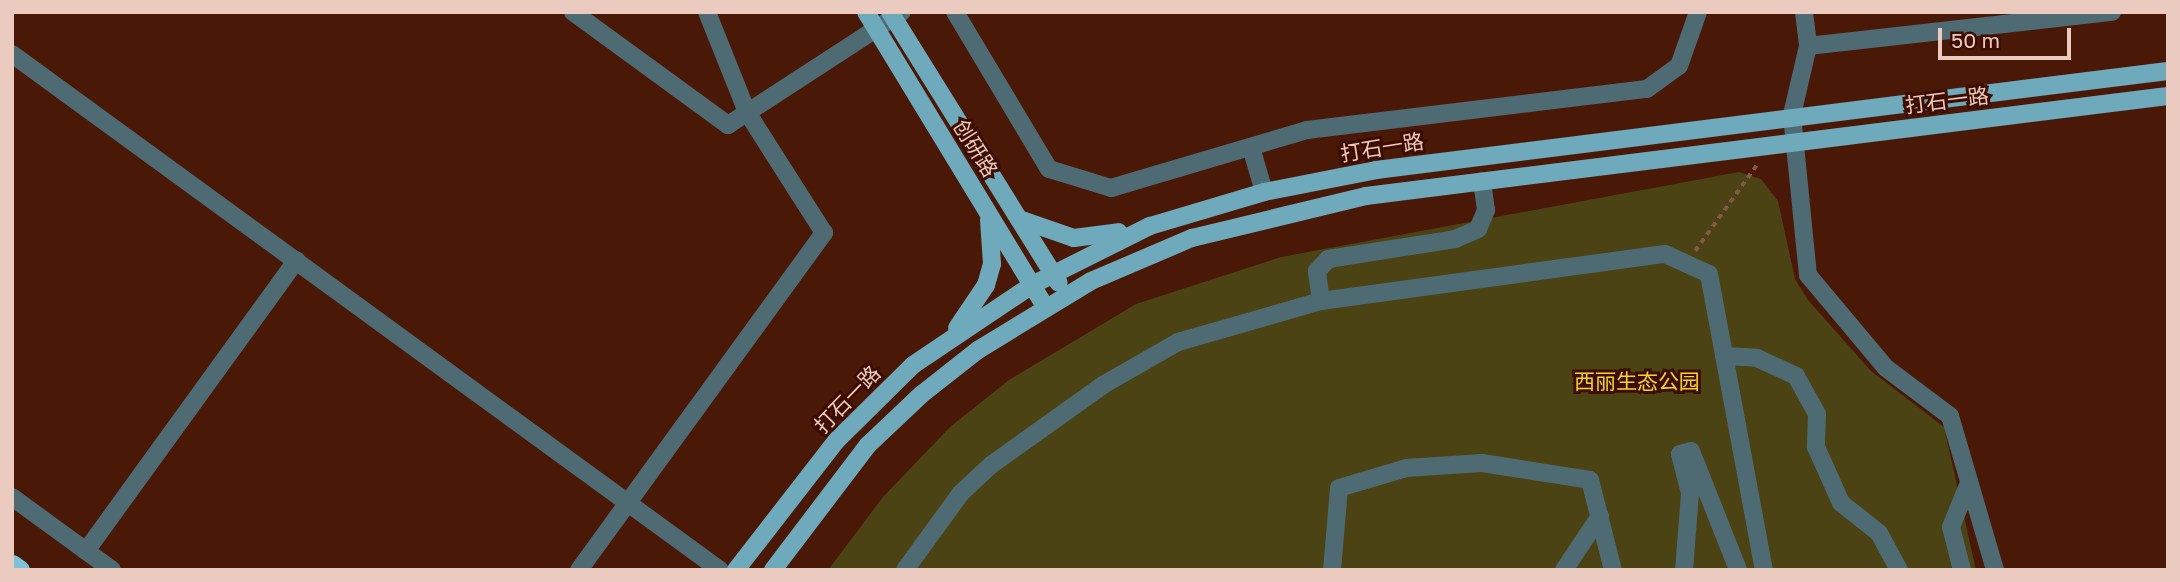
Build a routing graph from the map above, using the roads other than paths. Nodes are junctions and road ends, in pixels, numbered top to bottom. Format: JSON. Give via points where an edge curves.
{"nodes":[{"id":1,"x":573,"y":12,"type":"edge"},
{"id":2,"x":707,"y":12,"type":"edge"},
{"id":3,"x":955,"y":12,"type":"edge"},
{"id":4,"x":1698,"y":12,"type":"edge"},
{"id":5,"x":1804,"y":12,"type":"edge"},
{"id":6,"x":2112,"y":12,"type":"edge"},
{"id":7,"x":895,"y":14,"type":"edge"},
{"id":8,"x":870,"y":20,"type":"edge"},
{"id":9,"x":1808,"y":46,"type":"junction"},
{"id":10,"x":12,"y":54,"type":"edge"},
{"id":11,"x":2168,"y":71,"type":"edge"},
{"id":12,"x":2168,"y":96,"type":"edge"},
{"id":13,"x":747,"y":112,"type":"junction"},
{"id":14,"x":1792,"y":115,"type":"junction"},
{"id":15,"x":1795,"y":141,"type":"junction"},
{"id":16,"x":1251,"y":147,"type":"junction"},
{"id":17,"x":1482,"y":181,"type":"junction"},
{"id":18,"x":1264,"y":192,"type":"junction"},
{"id":19,"x":985,"y":206,"type":"junction"},
{"id":20,"x":1019,"y":219,"type":"junction"},
{"id":21,"x":1150,"y":226,"type":"junction"},
{"id":22,"x":297,"y":260,"type":"junction"},
{"id":23,"x":1053,"y":273,"type":"junction"},
{"id":24,"x":1032,"y":285,"type":"junction"},
{"id":25,"x":1066,"y":295,"type":"junction"},
{"id":26,"x":1321,"y":301,"type":"junction"},
{"id":27,"x":1046,"y":308,"type":"junction"},
{"id":28,"x":949,"y":340,"type":"junction"},
{"id":29,"x":1724,"y":356,"type":"junction"},
{"id":30,"x":1969,"y":484,"type":"junction"},
{"id":31,"x":12,"y":498,"type":"edge"},
{"id":32,"x":629,"y":502,"type":"junction"},
{"id":33,"x":1600,"y":516,"type":"junction"},
{"id":34,"x":86,"y":551,"type":"junction"},
{"id":35,"x":12,"y":565,"type":"edge"},
{"id":36,"x":19,"y":570,"type":"edge"},
{"id":37,"x":112,"y":570,"type":"edge"},
{"id":38,"x":579,"y":570,"type":"edge"},
{"id":39,"x":720,"y":570,"type":"edge"},
{"id":40,"x":736,"y":570,"type":"edge"},
{"id":41,"x":774,"y":570,"type":"edge"},
{"id":42,"x":905,"y":570,"type":"edge"},
{"id":43,"x":1332,"y":570,"type":"edge"},
{"id":44,"x":1564,"y":570,"type":"edge"},
{"id":45,"x":1613,"y":570,"type":"edge"},
{"id":46,"x":1685,"y":570,"type":"edge"},
{"id":47,"x":1738,"y":570,"type":"edge"},
{"id":48,"x":1764,"y":570,"type":"edge"},
{"id":49,"x":1899,"y":570,"type":"edge"},
{"id":50,"x":1962,"y":570,"type":"edge"},
{"id":51,"x":1995,"y":570,"type":"edge"}],
"edges":[{"from":1,"to":13,"type":"street","via":[[728,125]]},
{"from":2,"to":13,"type":"street"},
{"from":3,"to":16,"type":"street","via":[[1049,169],[1111,188]]},
{"from":4,"to":16,"type":"street","via":[[1679,66],[1647,89],[1307,130]]},
{"from":5,"to":9,"type":"street"},
{"from":6,"to":9,"type":"street"},
{"from":7,"to":8,"type":"street"},
{"from":7,"to":20,"type":"main road","name":"创研路"},
{"from":8,"to":13,"type":"street"},
{"from":8,"to":19,"type":"main road","name":"创研路"},
{"from":9,"to":14,"type":"street"},
{"from":10,"to":22,"type":"street"},
{"from":11,"to":14,"type":"main road","name":"打石一路"},
{"from":12,"to":15,"type":"main road","name":"打石一路"},
{"from":13,"to":32,"type":"street","via":[[824,233]]},
{"from":14,"to":15,"type":"street"},
{"from":14,"to":18,"type":"main road","name":"打石一路","via":[[1376,170]]},
{"from":15,"to":17,"type":"main road","name":"打石一路"},
{"from":15,"to":30,"type":"street","via":[[1808,275],[1886,368],[1951,416]]},
{"from":16,"to":18,"type":"street"},
{"from":17,"to":25,"type":"main road","name":"打石一路","via":[[1268,215],[1162,249]]},
{"from":17,"to":26,"type":"street","via":[[1486,211],[1478,229],[1454,239],[1328,259],[1317,271]]},
{"from":18,"to":21,"type":"main road","name":"打石一路"},
{"from":19,"to":24,"type":"main road","name":"创研路"},
{"from":19,"to":28,"type":"main road","via":[[992,264],[979,300]]},
{"from":20,"to":21,"type":"main road","via":[[1074,237]]},
{"from":20,"to":23,"type":"main road","name":"创研路"},
{"from":21,"to":23,"type":"main road","name":"打石一路"},
{"from":22,"to":32,"type":"street"},
{"from":22,"to":34,"type":"street"},
{"from":23,"to":24,"type":"main road","name":"打石一路"},
{"from":23,"to":25,"type":"main road","name":"创研路"},
{"from":24,"to":27,"type":"main road","name":"创研路"},
{"from":24,"to":28,"type":"main road","name":"打石一路"},
{"from":25,"to":27,"type":"main road","name":"打石一路"},
{"from":26,"to":29,"type":"street","via":[[1665,254],[1709,274]]},
{"from":26,"to":42,"type":"street","via":[[1178,342],[1103,385],[968,486]]},
{"from":27,"to":41,"type":"main road","name":"打石一路","via":[[978,350],[894,419]]},
{"from":28,"to":40,"type":"main road","name":"打石一路","via":[[859,415]]},
{"from":29,"to":48,"type":"street"},
{"from":29,"to":49,"type":"street","via":[[1757,358],[1796,376],[1817,414],[1816,447],[1841,503],[1879,533]]},
{"from":30,"to":50,"type":"street","via":[[1951,527]]},
{"from":30,"to":51,"type":"street"},
{"from":31,"to":34,"type":"street"},
{"from":32,"to":38,"type":"street"},
{"from":32,"to":39,"type":"street"},
{"from":33,"to":43,"type":"street","via":[[1590,480],[1562,471],[1458,463],[1349,483],[1335,497]]},
{"from":33,"to":44,"type":"street"},
{"from":33,"to":45,"type":"street"},
{"from":34,"to":37,"type":"street"},
{"from":35,"to":36,"type":"highway"},
{"from":46,"to":47,"type":"street","via":[[1690,493],[1680,453],[1690,451]]}]}
